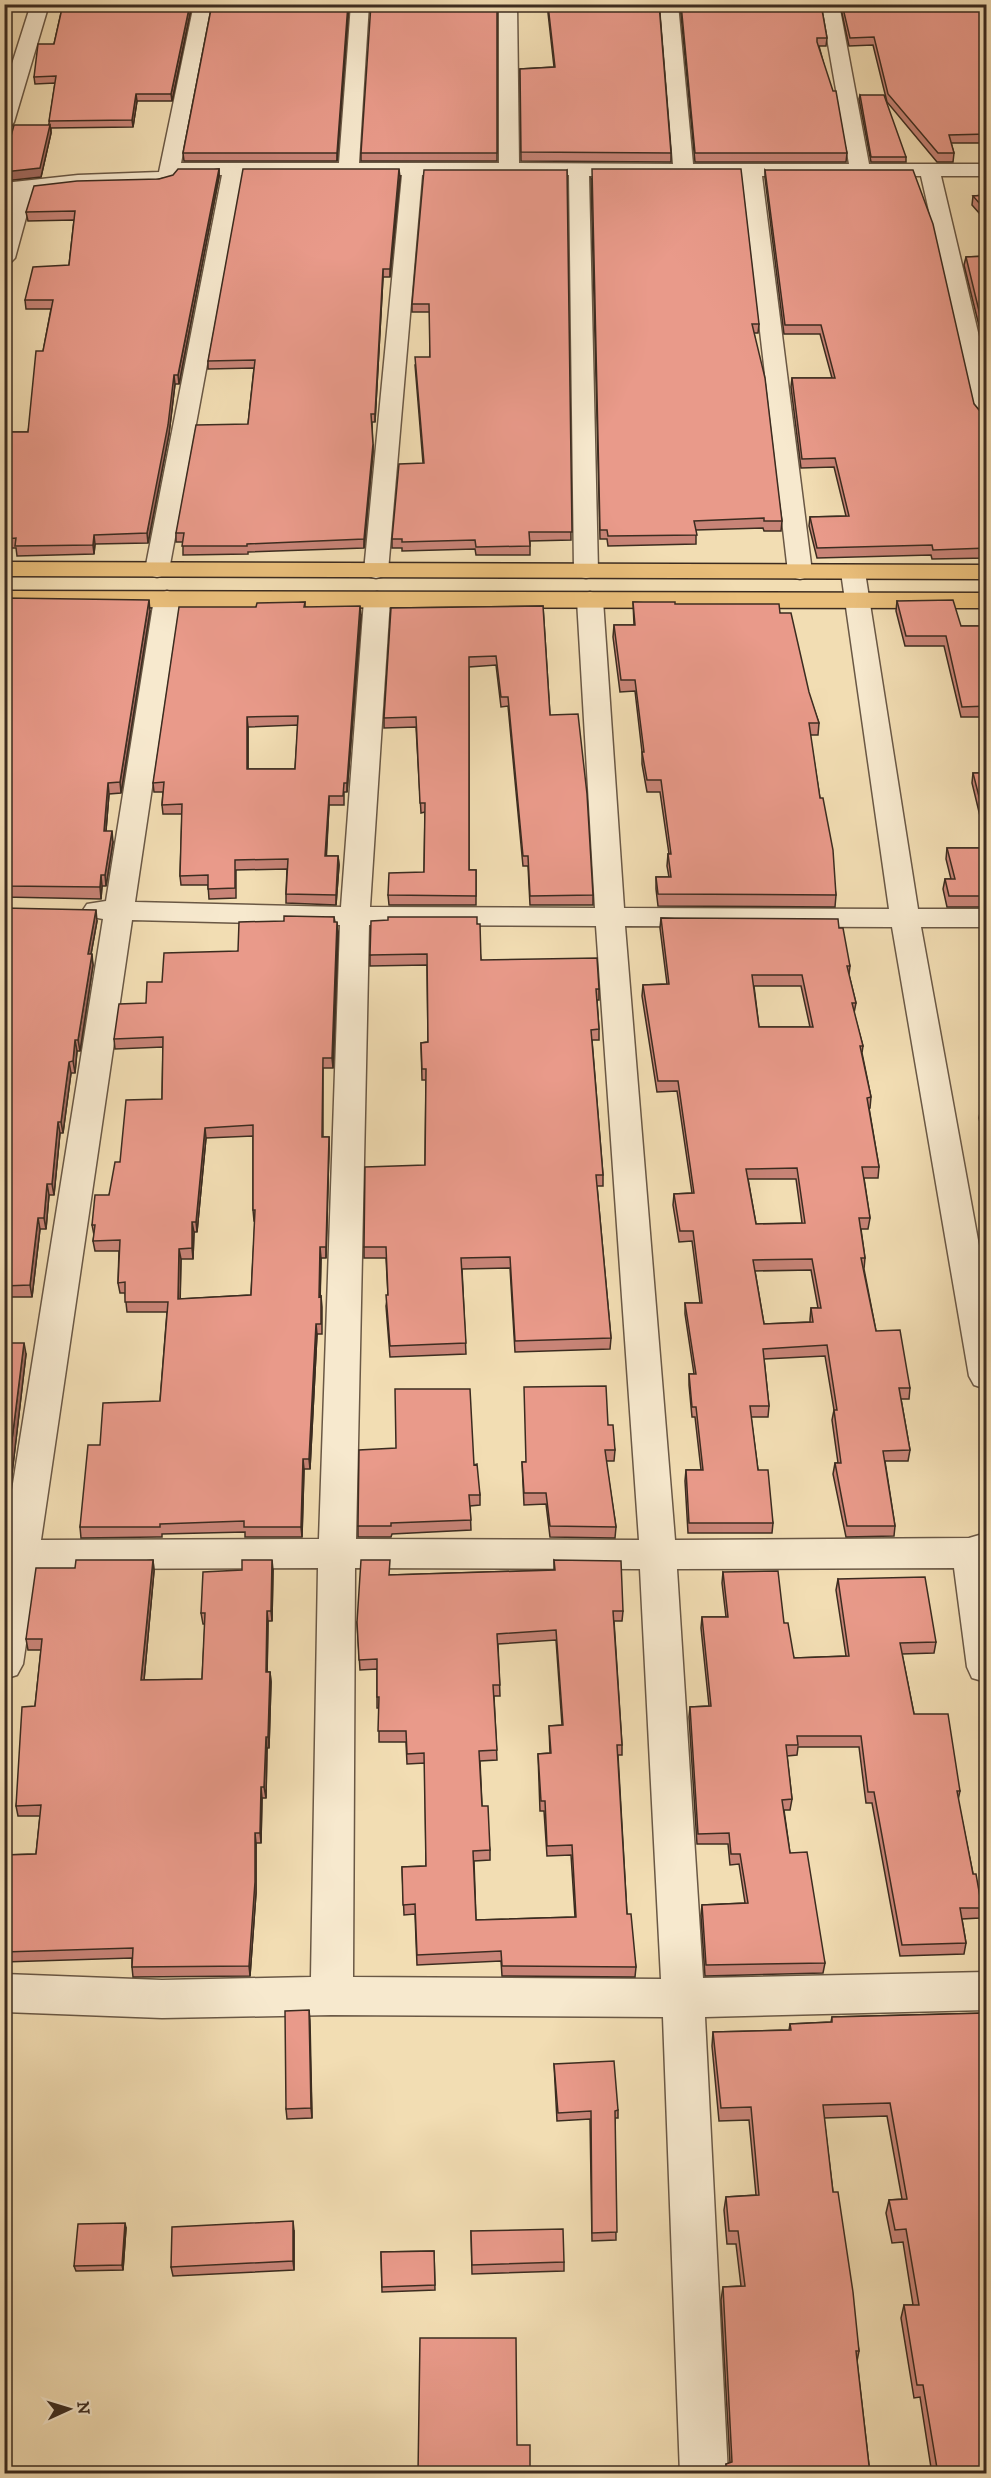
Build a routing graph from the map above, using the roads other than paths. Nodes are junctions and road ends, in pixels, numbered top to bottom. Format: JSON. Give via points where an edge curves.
{"nodes":[{"id":1,"x":40,"y":4,"type":"edge"},
{"id":2,"x":203,"y":4,"type":"edge"},
{"id":3,"x":360,"y":4,"type":"edge"},
{"id":4,"x":508,"y":4,"type":"edge"},
{"id":5,"x":669,"y":4,"type":"edge"},
{"id":6,"x":830,"y":4,"type":"edge"},
{"id":7,"x":4,"y":122,"type":"edge"},
{"id":8,"x":232,"y":168,"type":"junction"},
{"id":9,"x":349,"y":168,"type":"junction"},
{"id":10,"x":413,"y":168,"type":"junction"},
{"id":11,"x":170,"y":169,"type":"junction"},
{"id":12,"x":510,"y":169,"type":"junction"},
{"id":13,"x":579,"y":169,"type":"junction"},
{"id":14,"x":683,"y":169,"type":"junction"},
{"id":15,"x":751,"y":169,"type":"junction"},
{"id":16,"x":860,"y":169,"type":"junction"},
{"id":17,"x":929,"y":169,"type":"junction"},
{"id":18,"x":987,"y":170,"type":"edge"},
{"id":19,"x":14,"y":189,"type":"edge"},
{"id":20,"x":4,"y":258,"type":"edge"},
{"id":21,"x":987,"y":412,"type":"edge"},
{"id":22,"x":4,"y":569,"type":"edge"},
{"id":23,"x":156,"y":570,"type":"junction"},
{"id":24,"x":800,"y":572,"type":"junction"},
{"id":25,"x":987,"y":572,"type":"edge"},
{"id":26,"x":376,"y":585,"type":"junction"},
{"id":27,"x":588,"y":586,"type":"junction"},
{"id":28,"x":855,"y":586,"type":"junction"},
{"id":29,"x":4,"y":599,"type":"edge"},
{"id":30,"x":167,"y":599,"type":"junction"},
{"id":31,"x":987,"y":601,"type":"edge"},
{"id":32,"x":73,"y":910,"type":"edge"},
{"id":33,"x":119,"y":910,"type":"junction"},
{"id":34,"x":355,"y":916,"type":"junction"},
{"id":35,"x":610,"y":917,"type":"junction"},
{"id":36,"x":905,"y":918,"type":"junction"},
{"id":37,"x":987,"y":918,"type":"edge"},
{"id":38,"x":987,"y":1376,"type":"edge"},
{"id":39,"x":979,"y":1550,"type":"edge"},
{"id":40,"x":337,"y":1553,"type":"junction"},
{"id":41,"x":13,"y":1555,"type":"edge"},
{"id":42,"x":658,"y":1555,"type":"junction"},
{"id":43,"x":4,"y":1664,"type":"edge"},
{"id":44,"x":987,"y":1667,"type":"edge"},
{"id":45,"x":987,"y":1991,"type":"edge"},
{"id":46,"x":4,"y":1993,"type":"edge"},
{"id":47,"x":332,"y":1996,"type":"junction"},
{"id":48,"x":683,"y":1998,"type":"junction"},
{"id":49,"x":704,"y":2474,"type":"edge"}],
"edges":[{"from":1,"to":7,"type":"street"},
{"from":2,"to":11,"type":"street"},
{"from":3,"to":9,"type":"street"},
{"from":4,"to":12,"type":"street"},
{"from":5,"to":14,"type":"street"},
{"from":6,"to":16,"type":"street"},
{"from":8,"to":9,"type":"street"},
{"from":8,"to":11,"type":"street"},
{"from":8,"to":23,"type":"street"},
{"from":9,"to":10,"type":"street"},
{"from":10,"to":12,"type":"street"},
{"from":10,"to":26,"type":"street"},
{"from":11,"to":19,"type":"street","via":[[160,179],[78,181]]},
{"from":12,"to":13,"type":"street"},
{"from":13,"to":14,"type":"street"},
{"from":13,"to":27,"type":"street"},
{"from":14,"to":15,"type":"street"},
{"from":15,"to":16,"type":"street"},
{"from":15,"to":24,"type":"street"},
{"from":16,"to":17,"type":"street"},
{"from":17,"to":18,"type":"street"},
{"from":17,"to":21,"type":"street"},
{"from":19,"to":20,"type":"street"},
{"from":22,"to":23,"type":"main road"},
{"from":23,"to":26,"type":"main road"},
{"from":24,"to":27,"type":"main road"},
{"from":24,"to":28,"type":"main road"},
{"from":25,"to":28,"type":"main road"},
{"from":26,"to":27,"type":"main road"},
{"from":26,"to":30,"type":"main road"},
{"from":26,"to":34,"type":"street"},
{"from":27,"to":28,"type":"main road"},
{"from":27,"to":35,"type":"street"},
{"from":28,"to":31,"type":"main road"},
{"from":28,"to":36,"type":"street"},
{"from":29,"to":30,"type":"main road"},
{"from":30,"to":33,"type":"street"},
{"from":32,"to":33,"type":"street"},
{"from":33,"to":34,"type":"street"},
{"from":33,"to":41,"type":"street"},
{"from":34,"to":35,"type":"street"},
{"from":34,"to":40,"type":"street"},
{"from":35,"to":36,"type":"street"},
{"from":35,"to":42,"type":"street"},
{"from":36,"to":37,"type":"street"},
{"from":36,"to":38,"type":"street"},
{"from":39,"to":42,"type":"street"},
{"from":39,"to":44,"type":"street"},
{"from":40,"to":41,"type":"street"},
{"from":40,"to":42,"type":"street"},
{"from":40,"to":47,"type":"street"},
{"from":41,"to":43,"type":"street"},
{"from":42,"to":48,"type":"street"},
{"from":45,"to":48,"type":"street"},
{"from":46,"to":47,"type":"street","via":[[162,1999]]},
{"from":47,"to":48,"type":"street"},
{"from":48,"to":49,"type":"street"}]}
